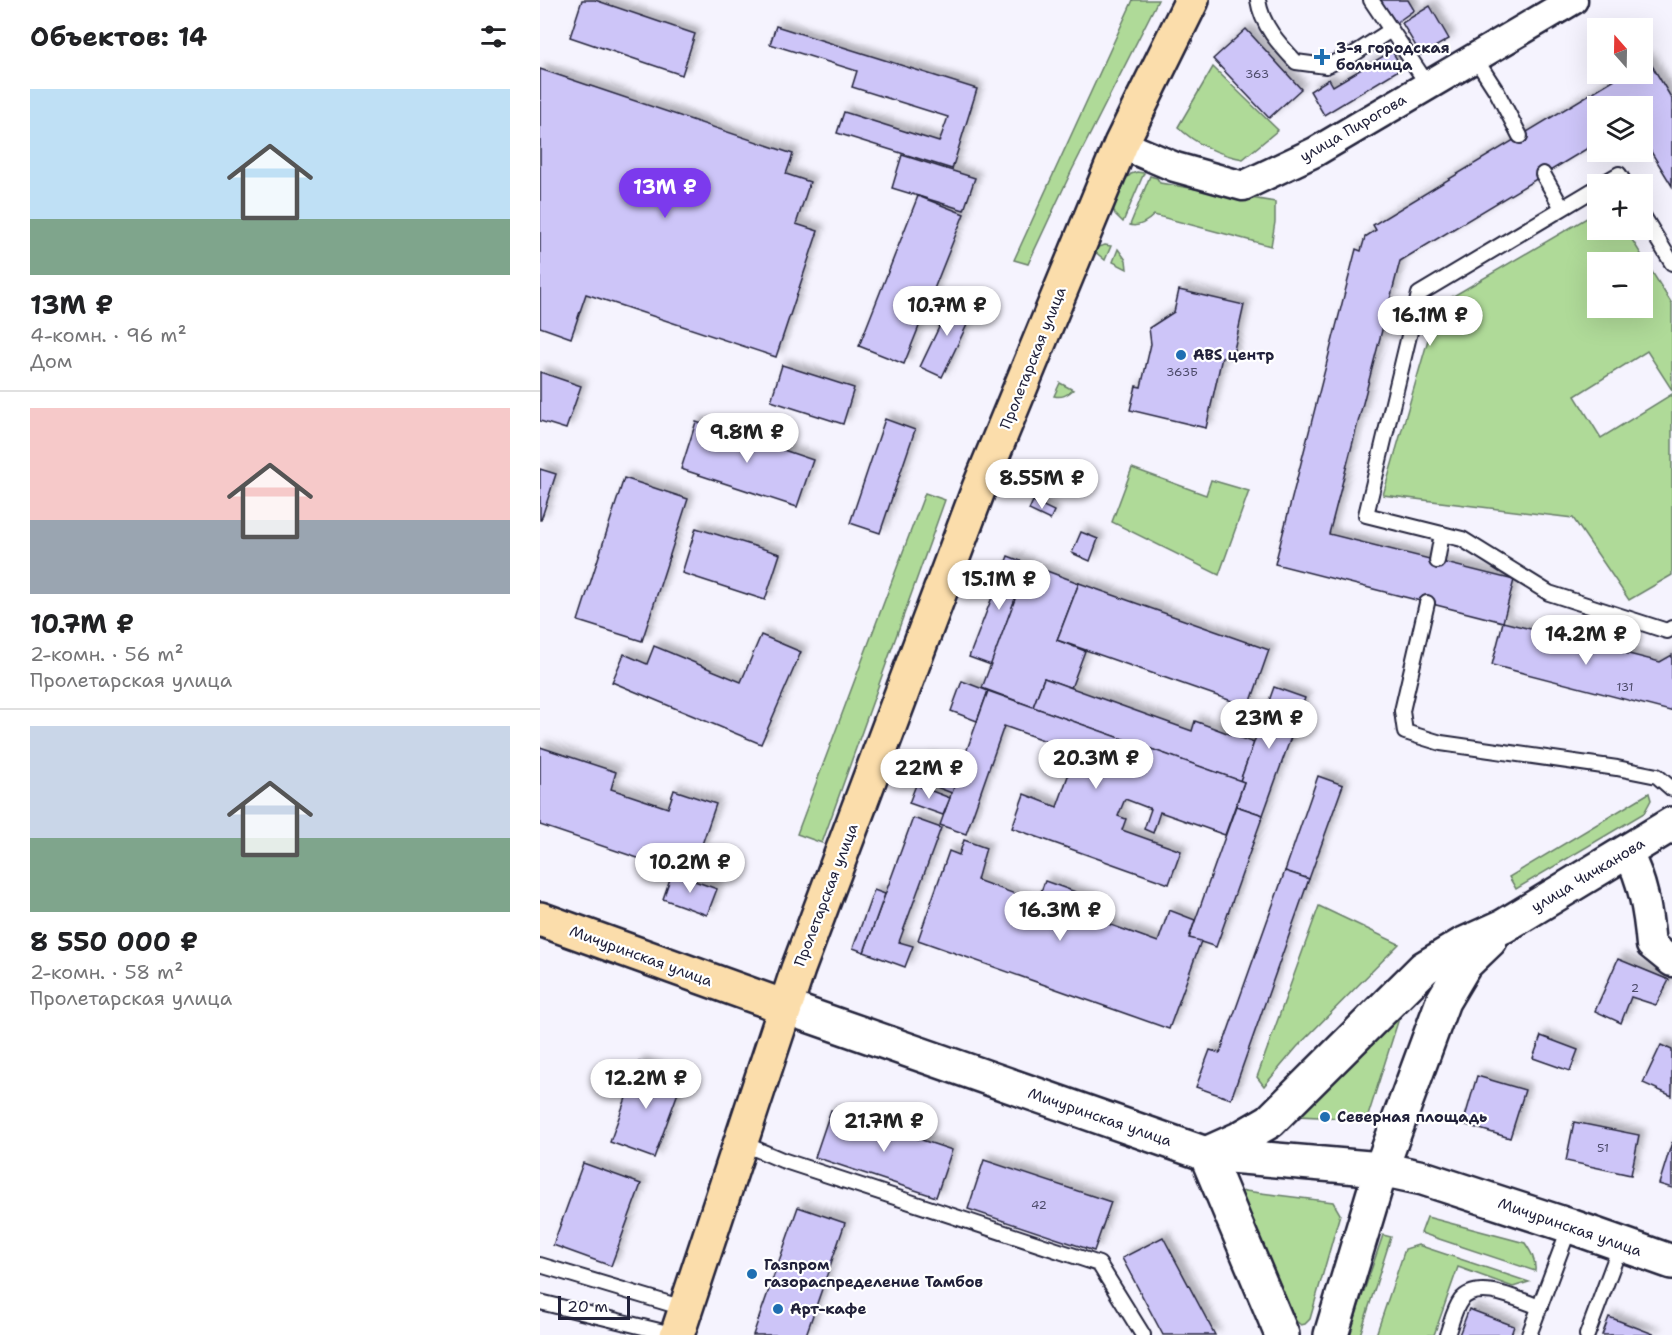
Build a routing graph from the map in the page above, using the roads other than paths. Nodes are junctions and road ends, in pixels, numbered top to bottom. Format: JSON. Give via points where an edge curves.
{"nodes":[{"id":1,"x":1192,"y":0,"type":"edge"},
{"id":2,"x":1258,"y":0,"type":"edge"},
{"id":3,"x":1371,"y":0,"type":"edge"},
{"id":4,"x":1573,"y":0,"type":"edge"},
{"id":5,"x":1391,"y":30,"type":"junction"},
{"id":6,"x":1475,"y":58,"type":"junction"},
{"id":7,"x":1428,"y":85,"type":"junction"},
{"id":8,"x":1520,"y":136,"type":"dead end"},
{"id":9,"x":1121,"y":144,"type":"junction"},
{"id":10,"x":1543,"y":174,"type":"dead end"},
{"id":11,"x":1587,"y":193,"type":"edge"},
{"id":12,"x":1562,"y":208,"type":"junction"},
{"id":13,"x":1653,"y":232,"type":"edge"},
{"id":14,"x":1672,"y":263,"type":"edge"},
{"id":15,"x":1442,"y":534,"type":"junction"},
{"id":16,"x":1437,"y":561,"type":"dead end"},
{"id":17,"x":1427,"y":603,"type":"dead end"},
{"id":18,"x":1672,"y":628,"type":"edge"},
{"id":19,"x":1672,"y":789,"type":"edge"},
{"id":20,"x":1672,"y":824,"type":"edge"},
{"id":21,"x":1627,"y":851,"type":"junction"},
{"id":22,"x":540,"y":919,"type":"edge"},
{"id":23,"x":1504,"y":926,"type":"junction"},
{"id":24,"x":1672,"y":962,"type":"edge"},
{"id":25,"x":785,"y":1006,"type":"junction"},
{"id":26,"x":742,"y":1143,"type":"junction"},
{"id":27,"x":1206,"y":1154,"type":"junction"},
{"id":28,"x":1381,"y":1169,"type":"junction"},
{"id":29,"x":1570,"y":1226,"type":"junction"},
{"id":30,"x":1621,"y":1244,"type":"junction"},
{"id":31,"x":1672,"y":1262,"type":"edge"},
{"id":32,"x":540,"y":1265,"type":"edge"},
{"id":33,"x":540,"y":1302,"type":"edge"},
{"id":34,"x":1540,"y":1307,"type":"junction"},
{"id":35,"x":680,"y":1326,"type":"edge"},
{"id":36,"x":1143,"y":1335,"type":"edge"},
{"id":37,"x":1282,"y":1335,"type":"edge"},
{"id":38,"x":1331,"y":1335,"type":"edge"},
{"id":39,"x":1447,"y":1335,"type":"edge"},
{"id":40,"x":1529,"y":1335,"type":"edge"},
{"id":41,"x":1587,"y":1335,"type":"edge"}],
"edges":[{"from":1,"to":9,"type":"main road","name":"Пролетарская улица"},
{"from":2,"to":5,"type":"lane","via":[[1275,39],[1296,62],[1326,66],[1354,54]]},
{"from":3,"to":5,"type":"lane"},
{"from":4,"to":6,"type":"street","name":"улица Пирогова"},
{"from":5,"to":7,"type":"lane"},
{"from":6,"to":7,"type":"street","name":"улица Пирогова"},
{"from":6,"to":8,"type":"lane"},
{"from":7,"to":9,"type":"street","name":"улица Пирогова","via":[[1315,152],[1243,186],[1175,167]]},
{"from":9,"to":25,"type":"main road","name":"Пролетарская улица","via":[[979,488]]},
{"from":10,"to":12,"type":"lane"},
{"from":11,"to":12,"type":"lane"},
{"from":12,"to":15,"type":"lane","via":[[1419,294],[1366,516]]},
{"from":13,"to":14,"type":"lane"},
{"from":15,"to":16,"type":"lane"},
{"from":15,"to":18,"type":"lane","via":[[1462,539],[1549,593],[1666,631]]},
{"from":17,"to":19,"type":"lane","via":[[1401,711],[1405,732],[1440,743],[1657,776]]},
{"from":20,"to":21,"type":"main road","name":"улица Чичканова"},
{"from":21,"to":23,"type":"main road","name":"улица Чичканова"},
{"from":21,"to":24,"type":"street","via":[[1638,871],[1647,903],[1651,945]]},
{"from":22,"to":25,"type":"main road","name":"Мичуринская улица"},
{"from":23,"to":27,"type":"main road","via":[[1424,968],[1270,1121]]},
{"from":23,"to":28,"type":"main road","via":[[1465,964],[1443,1001]]},
{"from":25,"to":26,"type":"main road","name":"Пролетарская улица"},
{"from":25,"to":27,"type":"main road","name":"Мичуринская улица"},
{"from":26,"to":35,"type":"main road","name":"Пролетарская улица"},
{"from":26,"to":36,"type":"lane","via":[[782,1160],[1099,1264]]},
{"from":27,"to":28,"type":"main road","name":"Мичуринская улица"},
{"from":27,"to":37,"type":"main road"},
{"from":28,"to":29,"type":"main road","name":"Мичуринская улица","via":[[1423,1178]]},
{"from":28,"to":38,"type":"main road"},
{"from":29,"to":30,"type":"main road","name":"Мичуринская улица"},
{"from":29,"to":34,"type":"lane"},
{"from":30,"to":31,"type":"main road","name":"Мичуринская улица"},
{"from":30,"to":41,"type":"lane"},
{"from":32,"to":35,"type":"lane"},
{"from":33,"to":35,"type":"lane"},
{"from":34,"to":39,"type":"lane","via":[[1486,1290],[1472,1292],[1461,1300]]},
{"from":34,"to":40,"type":"lane"}]}
